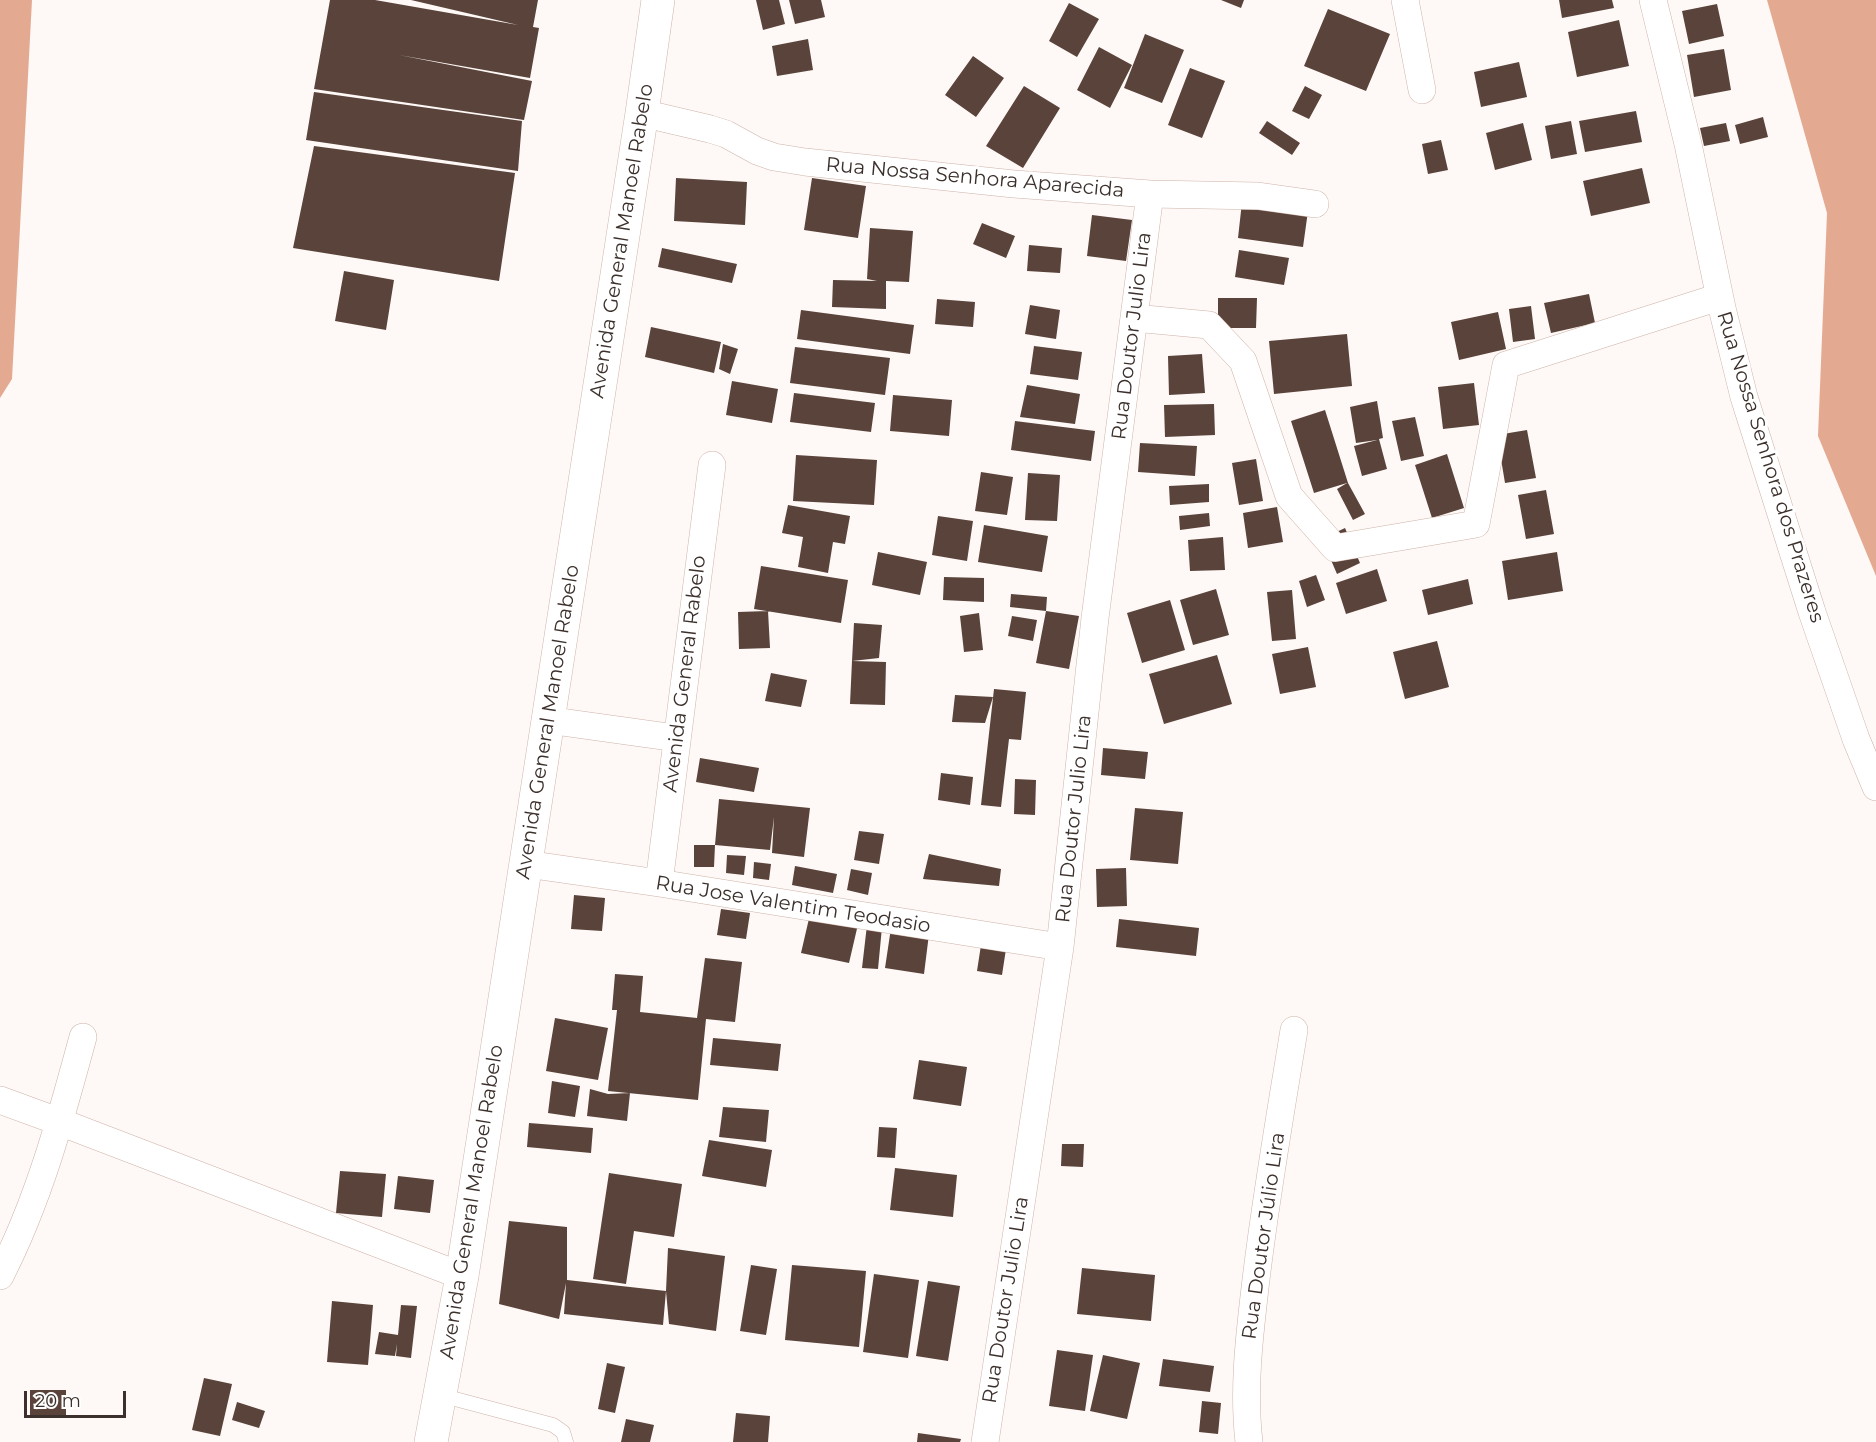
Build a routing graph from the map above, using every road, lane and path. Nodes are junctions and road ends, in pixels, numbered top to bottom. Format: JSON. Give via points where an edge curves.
{"nodes":[{"id":1,"x":658,"y":0,"type":"edge"},
{"id":2,"x":1405,"y":0,"type":"edge"},
{"id":3,"x":1653,"y":0,"type":"edge"},
{"id":4,"x":1422,"y":90,"type":"dead end"},
{"id":5,"x":642,"y":113,"type":"junction"},
{"id":6,"x":1150,"y":194,"type":"junction"},
{"id":7,"x":1316,"y":204,"type":"dead end"},
{"id":8,"x":1719,"y":297,"type":"junction"},
{"id":9,"x":1134,"y":318,"type":"junction"},
{"id":10,"x":712,"y":465,"type":"dead end"},
{"id":11,"x":547,"y":720,"type":"junction"},
{"id":12,"x":676,"y":738,"type":"junction"},
{"id":13,"x":1876,"y":787,"type":"edge"},
{"id":14,"x":526,"y":864,"type":"junction"},
{"id":15,"x":659,"y":883,"type":"junction"},
{"id":16,"x":1060,"y":947,"type":"junction"},
{"id":17,"x":1294,"y":1030,"type":"dead end"},
{"id":18,"x":83,"y":1037,"type":"dead end"},
{"id":19,"x":0,"y":1100,"type":"edge"},
{"id":20,"x":60,"y":1122,"type":"junction"},
{"id":21,"x":0,"y":1276,"type":"edge"},
{"id":22,"x":462,"y":1276,"type":"junction"},
{"id":23,"x":440,"y":1395,"type":"junction"},
{"id":24,"x":431,"y":1442,"type":"edge"},
{"id":25,"x":566,"y":1442,"type":"edge"},
{"id":26,"x":985,"y":1442,"type":"edge"},
{"id":27,"x":1249,"y":1442,"type":"edge"}],
"edges":[{"from":1,"to":5,"type":"main road","name":"Avenida General Manoel Rabelo"},
{"from":2,"to":4,"type":"street"},
{"from":3,"to":8,"type":"street","name":"Rua Nossa Senhora dos Prazeres"},
{"from":5,"to":6,"type":"street","name":"Rua Nossa Senhora Aparecida","via":[[726,134],[774,157],[1014,184]]},
{"from":5,"to":11,"type":"main road","name":"Avenida General Manoel Rabelo"},
{"from":6,"to":7,"type":"street","name":"Rua Nossa Senhora Aparecida","via":[[1258,196]]},
{"from":6,"to":9,"type":"street","name":"Rua Doutor Julio Lira"},
{"from":8,"to":9,"type":"street","via":[[1506,365],[1476,524],[1335,548],[1289,496],[1243,361],[1209,325]]},
{"from":8,"to":13,"type":"street","name":"Rua Nossa Senhora dos Prazeres","via":[[1744,397],[1812,612]]},
{"from":9,"to":16,"type":"street","name":"Rua Doutor Julio Lira","via":[[1095,618]]},
{"from":10,"to":12,"type":"street","name":"Avenida General Rabelo"},
{"from":11,"to":12,"type":"street"},
{"from":11,"to":14,"type":"main road","name":"Avenida General Manoel Rabelo"},
{"from":12,"to":15,"type":"street","name":"Avenida General Rabelo"},
{"from":14,"to":15,"type":"street","name":"Rua Jose Valentim Teodasio"},
{"from":14,"to":22,"type":"main road","name":"Avenida General Manoel Rabelo"},
{"from":15,"to":16,"type":"street","name":"Rua Jose Valentim Teodasio"},
{"from":16,"to":26,"type":"street","name":"Rua Doutor Julio Lira"},
{"from":17,"to":27,"type":"street","name":"Rua Doutor Júlio Lira","via":[[1267,1194],[1249,1345],[1245,1414]]},
{"from":18,"to":20,"type":"street"},
{"from":19,"to":20,"type":"street"},
{"from":20,"to":21,"type":"street","via":[[24,1227]]},
{"from":20,"to":22,"type":"street"},
{"from":22,"to":23,"type":"main road","name":"Avenida General Manoel Rabelo"},
{"from":23,"to":24,"type":"main road","name":"Avenida General Manoel Rabelo"},
{"from":23,"to":25,"type":"lane","via":[[553,1425],[563,1432]]}]}
